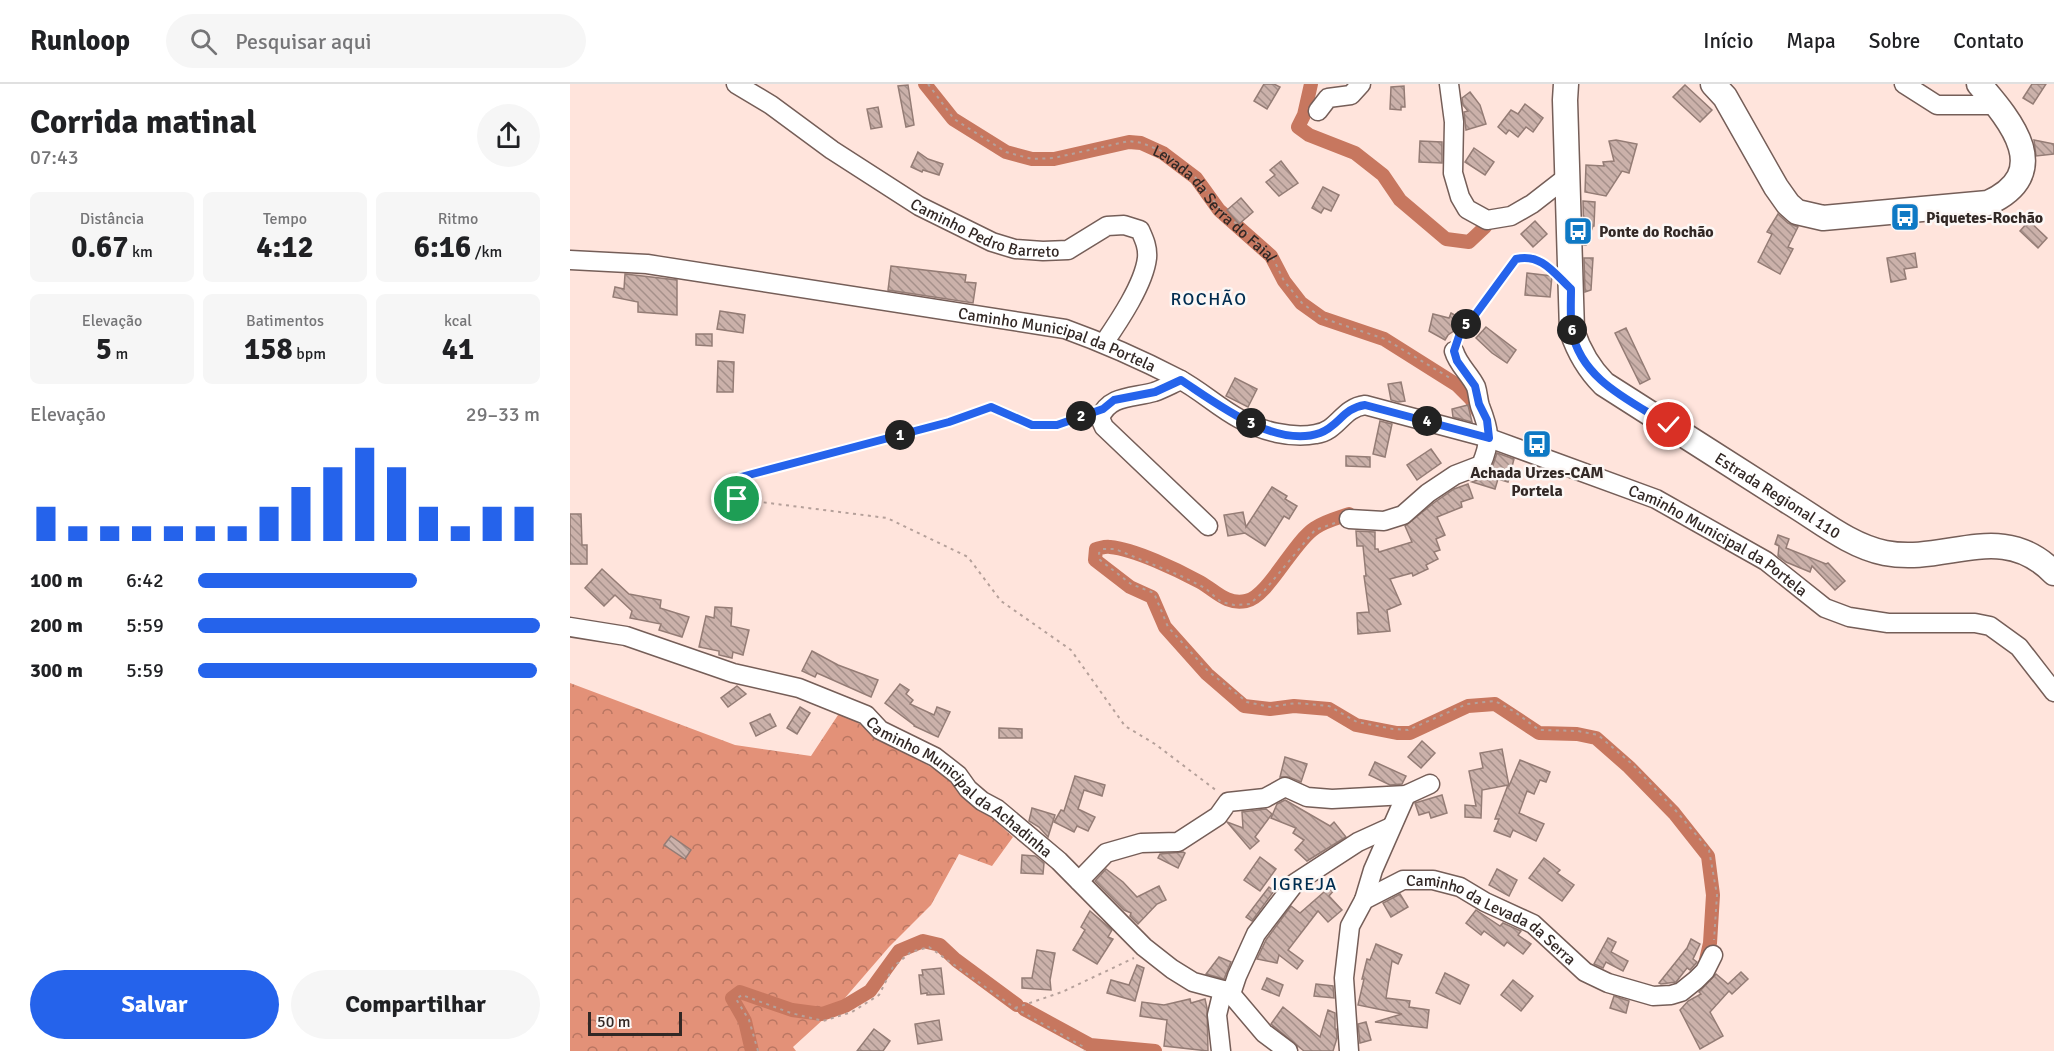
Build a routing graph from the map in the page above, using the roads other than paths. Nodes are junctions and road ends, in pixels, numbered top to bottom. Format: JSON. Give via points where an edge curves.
{"nodes":[{"id":1,"x":736,"y":84,"type":"edge"},
{"id":2,"x":1361,"y":84,"type":"edge"},
{"id":3,"x":1449,"y":84,"type":"edge"},
{"id":4,"x":1566,"y":84,"type":"edge"},
{"id":5,"x":1713,"y":84,"type":"edge"},
{"id":6,"x":1904,"y":84,"type":"edge"},
{"id":7,"x":1979,"y":84,"type":"edge"},
{"id":8,"x":1997,"y":105,"type":"junction"},
{"id":9,"x":1318,"y":111,"type":"dead end"},
{"id":10,"x":1568,"y":176,"type":"junction"},
{"id":11,"x":570,"y":260,"type":"edge"},
{"id":12,"x":1104,"y":343,"type":"junction"},
{"id":13,"x":1454,"y":351,"type":"road end"},
{"id":14,"x":1181,"y":380,"type":"junction"},
{"id":15,"x":1489,"y":438,"type":"junction"},
{"id":16,"x":1349,"y":519,"type":"road end"},
{"id":17,"x":1208,"y":526,"type":"dead end"},
{"id":18,"x":2054,"y":573,"type":"edge"},
{"id":19,"x":570,"y":627,"type":"edge"},
{"id":20,"x":2054,"y":692,"type":"edge"},
{"id":21,"x":1430,"y":784,"type":"dead end"},
{"id":22,"x":1406,"y":795,"type":"junction"},
{"id":23,"x":1391,"y":827,"type":"junction"},
{"id":24,"x":1079,"y":881,"type":"junction"},
{"id":25,"x":1364,"y":900,"type":"junction"},
{"id":26,"x":1713,"y":955,"type":"road end"},
{"id":27,"x":1227,"y":992,"type":"junction"},
{"id":28,"x":1221,"y":1051,"type":"edge"},
{"id":29,"x":1288,"y":1051,"type":"edge"},
{"id":30,"x":1349,"y":1051,"type":"edge"}],
"edges":[{"from":1,"to":12,"type":"street","name":"Caminho Pedro Barreto","via":[[919,206],[993,242],[1015,249],[1068,250],[1107,226],[1124,225],[1140,230],[1147,256],[1143,273],[1123,316]]},
{"from":2,"to":9,"type":"street","via":[[1351,95],[1328,98]]},
{"from":3,"to":10,"type":"street","via":[[1454,122],[1453,173],[1467,209],[1486,220],[1511,216]]},
{"from":4,"to":10,"type":"main road","name":"Estrada Regional 110"},
{"from":5,"to":8,"type":"main road","via":[[1725,97],[1788,204],[1797,212],[1822,218],[1988,203],[2009,194],[2024,174],[2023,153],[2020,138]]},
{"from":6,"to":8,"type":"street","via":[[1937,105]]},
{"from":7,"to":8,"type":"main road"},
{"from":10,"to":18,"type":"main road","name":"Estrada Regional 110","via":[[1572,331],[1581,356],[1604,384],[1867,548],[1912,555],[1994,545],[2037,558]]},
{"from":11,"to":12,"type":"street","name":"Caminho Municipal da Portela","via":[[647,264],[1065,328]]},
{"from":12,"to":14,"type":"street","name":"Caminho Municipal da Portela"},
{"from":13,"to":15,"type":"street","via":[[1475,386]]},
{"from":14,"to":15,"type":"street","name":"Caminho Municipal da Portela","via":[[1241,420],[1291,435],[1331,429],[1355,406],[1365,405]]},
{"from":14,"to":17,"type":"street","via":[[1155,392],[1114,400],[1103,409],[1100,418],[1104,427]]},
{"from":15,"to":16,"type":"street","via":[[1481,465],[1455,475],[1403,515],[1384,520]]},
{"from":15,"to":20,"type":"street","name":"Caminho Municipal da Portela","via":[[1656,500],[1766,561],[1825,608],[1888,623],[1989,626],[2019,647]]},
{"from":19,"to":24,"type":"street","name":"Caminho Municipal da Achadinha","via":[[626,636],[733,673],[799,688],[866,715],[880,730],[935,757]]},
{"from":21,"to":22,"type":"street"},
{"from":22,"to":23,"type":"street"},
{"from":22,"to":24,"type":"street","via":[[1332,800],[1306,797],[1285,787],[1265,798],[1228,802],[1218,816],[1178,842],[1141,843],[1106,853]]},
{"from":23,"to":25,"type":"street"},
{"from":23,"to":27,"type":"street","via":[[1358,842],[1295,883],[1256,934]]},
{"from":24,"to":27,"type":"street","name":"Caminho Municipal da Achadinha","via":[[1144,947],[1172,969],[1193,982]]},
{"from":25,"to":26,"type":"street","name":"Caminho da Levada da Serra","via":[[1402,880],[1433,880],[1460,887],[1533,924],[1585,972],[1653,996],[1681,992],[1700,975]]},
{"from":25,"to":30,"type":"street","via":[[1350,926],[1344,978]]},
{"from":27,"to":28,"type":"street","via":[[1217,1016]]},
{"from":27,"to":29,"type":"street","via":[[1264,1033]]}]}
